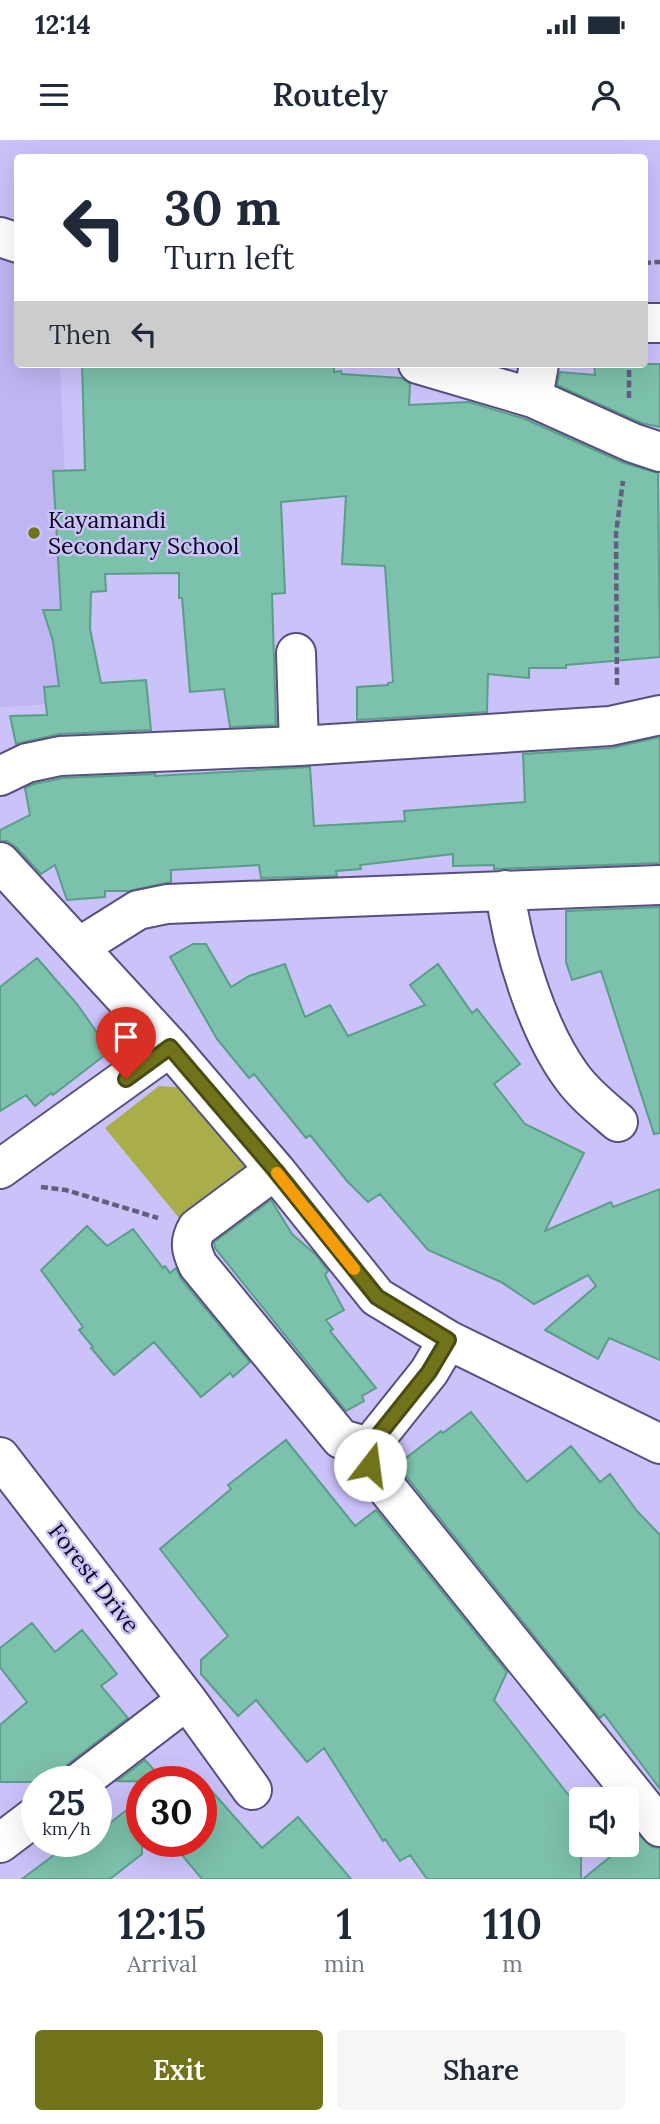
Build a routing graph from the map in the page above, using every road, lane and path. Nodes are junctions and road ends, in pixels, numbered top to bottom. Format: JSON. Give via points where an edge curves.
{"nodes":[{"id":1,"x":446,"y":368,"type":"edge"},
{"id":2,"x":536,"y":381,"type":"edge"},
{"id":3,"x":647,"y":448,"type":"edge"},
{"id":4,"x":296,"y":653,"type":"dead end"},
{"id":5,"x":660,"y":715,"type":"edge"},
{"id":6,"x":610,"y":726,"type":"junction"},
{"id":7,"x":299,"y":746,"type":"junction"},
{"id":8,"x":0,"y":776,"type":"edge"},
{"id":9,"x":4,"y":873,"type":"edge"},
{"id":10,"x":660,"y":885,"type":"edge"},
{"id":11,"x":505,"y":890,"type":"junction"},
{"id":12,"x":79,"y":947,"type":"junction"},
{"id":13,"x":170,"y":1047,"type":"junction"},
{"id":14,"x":618,"y":1122,"type":"dead end"},
{"id":15,"x":275,"y":1170,"type":"junction"},
{"id":16,"x":15,"y":1178,"type":"edge"},
{"id":17,"x":191,"y":1239,"type":"junction"},
{"id":18,"x":451,"y":1346,"type":"junction"},
{"id":19,"x":660,"y":1444,"type":"edge"},
{"id":20,"x":369,"y":1447,"type":"junction"},
{"id":21,"x":0,"y":1457,"type":"edge"},
{"id":22,"x":187,"y":1700,"type":"junction"},
{"id":23,"x":101,"y":1766,"type":"edge"},
{"id":24,"x":610,"y":1787,"type":"edge"},
{"id":25,"x":252,"y":1790,"type":"dead end"},
{"id":26,"x":639,"y":1823,"type":"edge"},
{"id":27,"x":21,"y":1827,"type":"edge"},
{"id":28,"x":660,"y":1827,"type":"edge"},
{"id":29,"x":0,"y":1843,"type":"edge"},
{"id":30,"x":660,"y":1848,"type":"edge"}],
"edges":[{"from":1,"to":2,"type":"street"},
{"from":2,"to":3,"type":"street"},
{"from":3,"to":6,"type":"path","via":[[627,464],[617,523],[617,683]]},
{"from":4,"to":7,"type":"street"},
{"from":5,"to":6,"type":"street"},
{"from":6,"to":7,"type":"street"},
{"from":7,"to":8,"type":"street","via":[[60,756],[27,763]]},
{"from":9,"to":12,"type":"street"},
{"from":10,"to":11,"type":"street"},
{"from":11,"to":12,"type":"street","via":[[167,904],[138,910]]},
{"from":11,"to":14,"type":"street","via":[[519,955],[554,1049],[572,1077]]},
{"from":12,"to":13,"type":"street"},
{"from":13,"to":15,"type":"street"},
{"from":13,"to":16,"type":"street"},
{"from":15,"to":17,"type":"street","via":[[197,1228]]},
{"from":15,"to":18,"type":"street","via":[[377,1297]]},
{"from":16,"to":17,"type":"path","via":[[159,1219]]},
{"from":17,"to":20,"type":"street","via":[[198,1265],[341,1438]]},
{"from":18,"to":19,"type":"street"},
{"from":18,"to":20,"type":"street"},
{"from":18,"to":24,"type":"street","via":[[370,1443],[363,1466],[425,1560]]},
{"from":20,"to":28,"type":"street","via":[[370,1465],[382,1482]]},
{"from":21,"to":22,"type":"street","name":"Forest Drive"},
{"from":22,"to":23,"type":"street"},
{"from":22,"to":25,"type":"street","name":"Forest Drive"},
{"from":26,"to":30,"type":"street"},
{"from":27,"to":29,"type":"street"}]}
